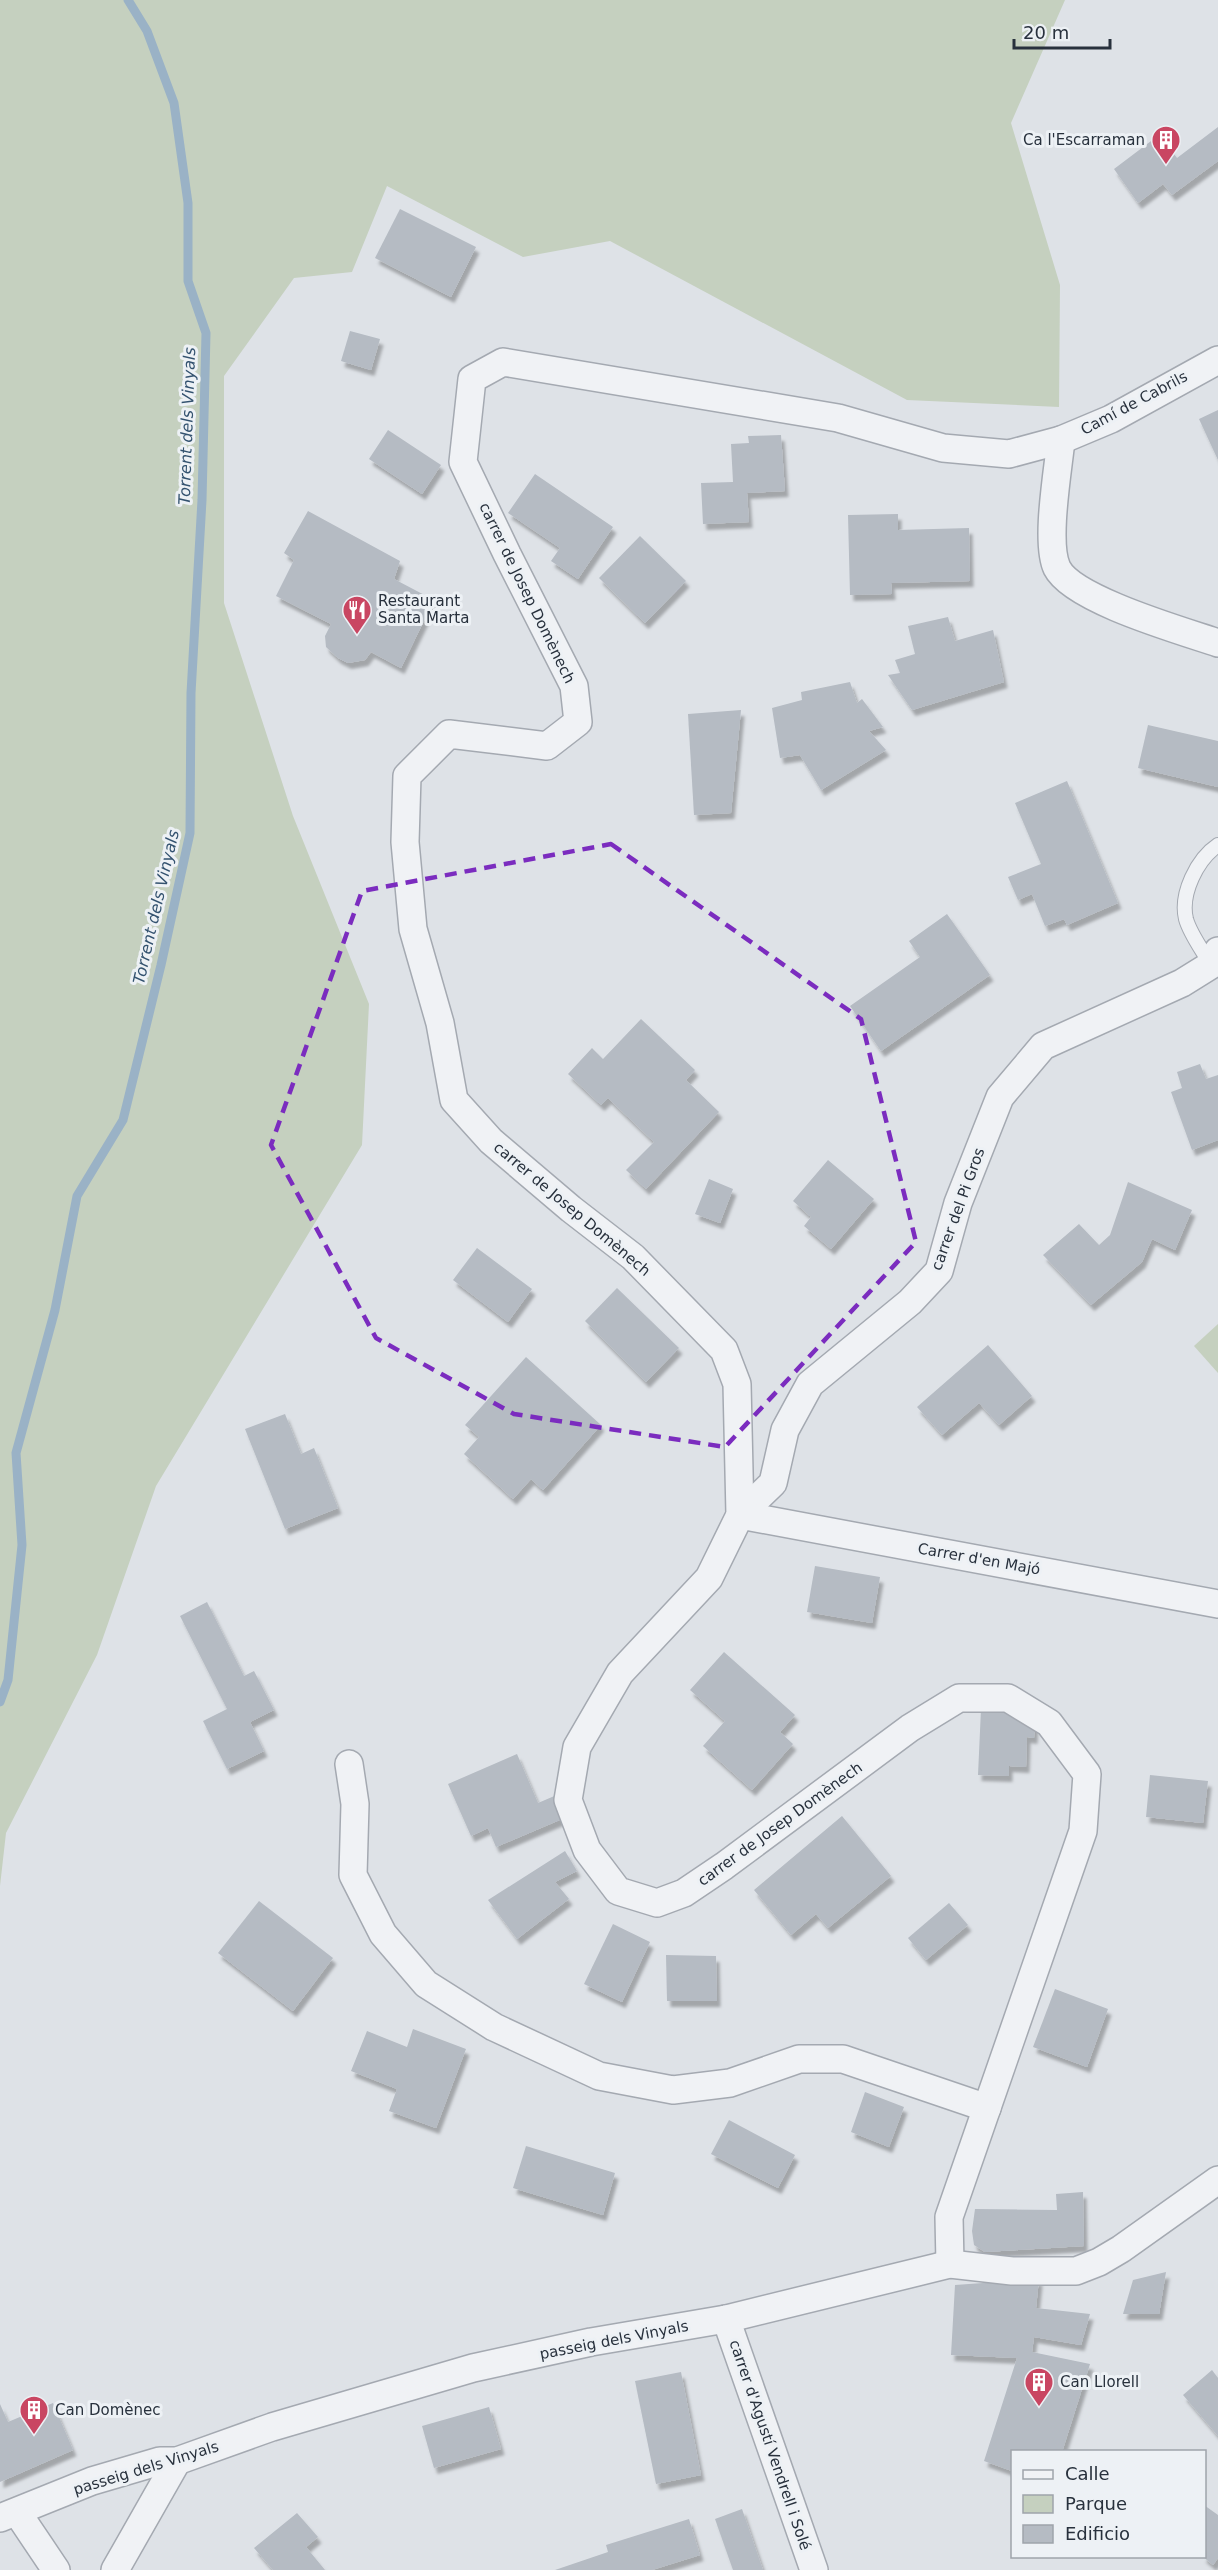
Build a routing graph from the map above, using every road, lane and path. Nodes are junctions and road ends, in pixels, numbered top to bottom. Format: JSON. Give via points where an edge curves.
{"nodes":[{"id":1,"x":1218,"y":360,"type":"edge"},
{"id":2,"x":838,"y":418,"type":"joint"},
{"id":3,"x":1061,"y":440,"type":"junction"},
{"id":4,"x":1218,"y":643,"type":"edge"},
{"id":5,"x":1218,"y":845,"type":"edge"},
{"id":6,"x":1214,"y":958,"type":"edge"},
{"id":7,"x":740,"y":1515,"type":"junction"},
{"id":8,"x":1218,"y":1604,"type":"edge"},
{"id":9,"x":349,"y":1764,"type":"dead end"},
{"id":10,"x":987,"y":2108,"type":"junction"},
{"id":11,"x":1218,"y":2180,"type":"edge"},
{"id":12,"x":950,"y":2264,"type":"junction"},
{"id":13,"x":726,"y":2319,"type":"junction"},
{"id":14,"x":177,"y":2460,"type":"junction"},
{"id":15,"x":9,"y":2515,"type":"edge"},
{"id":16,"x":56,"y":2570,"type":"edge"},
{"id":17,"x":115,"y":2570,"type":"edge"},
{"id":18,"x":814,"y":2570,"type":"edge"}],
"edges":[{"from":1,"to":3,"type":"street","name":"Camí de Cabrils","via":[[1111,419]]},
{"from":2,"to":3,"type":"street","name":"Camí de Cabrils","via":[[943,448],[1009,454]]},
{"from":2,"to":7,"type":"street","name":"carrer de Josep Domènech","via":[[503,362],[472,379],[463,462],[574,686],[578,722],[547,746],[449,735],[407,776],[405,842],[413,929],[440,1023],[453,1100],[491,1141],[633,1257],[724,1350],[738,1384]]},
{"from":3,"to":4,"type":"street","via":[[1052,515],[1057,568],[1073,587],[1103,602]]},
{"from":5,"to":6,"type":"lane","via":[[1197,868],[1184,900],[1186,921]]},
{"from":6,"to":7,"type":"street","name":"carrer del Pi Gros","via":[[1182,983],[1043,1046],[1035,1054],[1000,1096],[958,1203],[939,1271],[910,1302],[810,1384],[785,1430],[773,1484]]},
{"from":7,"to":8,"type":"street","name":"Carrer d'en Majó"},
{"from":7,"to":10,"type":"street","name":"carrer de Josep Domènech","via":[[709,1578],[620,1673],[577,1747],[568,1800],[587,1850],[618,1891],[657,1903],[684,1893],[724,1866],[910,1728],[959,1698],[1008,1698],[1049,1723],[1087,1774],[1083,1831]]},
{"from":9,"to":10,"type":"street","via":[[355,1804],[353,1875],[383,1934],[426,1984],[494,2027],[599,2076],[673,2090],[730,2083],[799,2059],[843,2059]]},
{"from":10,"to":12,"type":"street","name":"carrer de Josep Domènech","via":[[950,2217]]},
{"from":11,"to":12,"type":"street","name":"passeig dels Vinyals","via":[[1121,2249],[1076,2271],[1012,2271]]},
{"from":12,"to":13,"type":"street","name":"passeig dels Vinyals"},
{"from":13,"to":14,"type":"street","name":"passeig dels Vinyals","via":[[591,2342],[473,2368],[282,2424]]},
{"from":13,"to":18,"type":"street","name":"carrer d'Agustí Vendrell i Solé"},
{"from":14,"to":15,"type":"street","name":"passeig dels Vinyals","via":[[160,2461],[92,2481]]},
{"from":14,"to":17,"type":"street"},
{"from":15,"to":16,"type":"street"}]}
